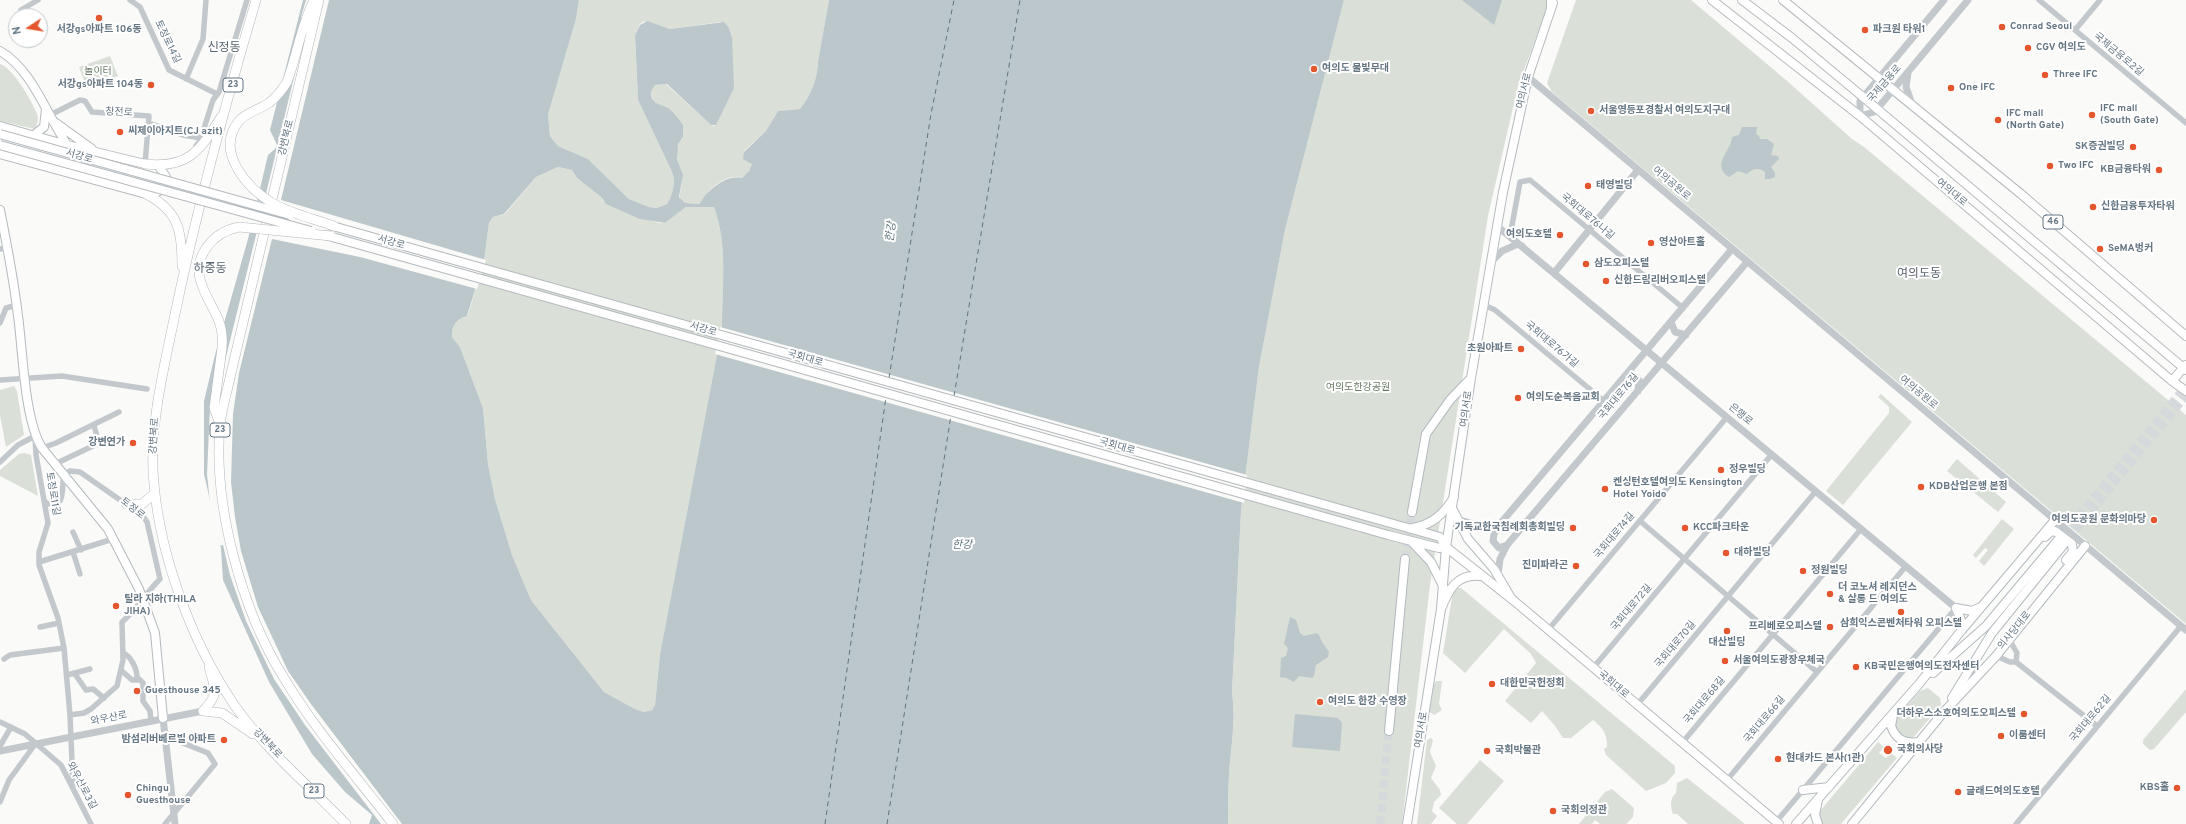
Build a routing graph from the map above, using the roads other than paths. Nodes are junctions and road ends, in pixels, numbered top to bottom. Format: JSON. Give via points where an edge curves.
{"nodes":[{"id":1,"x":38,"y":0,"type":"edge"},
{"id":2,"x":130,"y":0,"type":"edge"},
{"id":3,"x":206,"y":0,"type":"edge"},
{"id":4,"x":247,"y":0,"type":"edge"},
{"id":5,"x":256,"y":0,"type":"edge"},
{"id":6,"x":314,"y":0,"type":"edge"},
{"id":7,"x":319,"y":0,"type":"edge"},
{"id":8,"x":1712,"y":0,"type":"edge"},
{"id":9,"x":1742,"y":0,"type":"edge"},
{"id":10,"x":1783,"y":0,"type":"edge"},
{"id":11,"x":1944,"y":0,"type":"edge"},
{"id":12,"x":1968,"y":0,"type":"edge"},
{"id":13,"x":2039,"y":0,"type":"edge"},
{"id":14,"x":2100,"y":0,"type":"edge"},
{"id":15,"x":1552,"y":3,"type":"edge"},
{"id":16,"x":24,"y":8,"type":"edge"},
{"id":17,"x":2075,"y":30,"type":"junction"},
{"id":18,"x":1,"y":53,"type":"edge"},
{"id":19,"x":1908,"y":73,"type":"junction"},
{"id":20,"x":1528,"y":77,"type":"junction"},
{"id":21,"x":186,"y":79,"type":"junction"},
{"id":22,"x":1877,"y":79,"type":"junction"},
{"id":23,"x":1892,"y":91,"type":"junction"},
{"id":24,"x":217,"y":94,"type":"junction"},
{"id":25,"x":1863,"y":97,"type":"junction"},
{"id":26,"x":227,"y":107,"type":"junction"},
{"id":27,"x":1913,"y":108,"type":"junction"},
{"id":28,"x":1877,"y":109,"type":"junction"},
{"id":29,"x":50,"y":115,"type":"junction"},
{"id":30,"x":1860,"y":116,"type":"junction"},
{"id":31,"x":2186,"y":123,"type":"edge"},
{"id":32,"x":149,"y":124,"type":"junction"},
{"id":33,"x":0,"y":126,"type":"edge"},
{"id":34,"x":0,"y":134,"type":"edge"},
{"id":35,"x":34,"y":135,"type":"junction"},
{"id":36,"x":201,"y":138,"type":"junction"},
{"id":37,"x":0,"y":145,"type":"edge"},
{"id":38,"x":67,"y":145,"type":"junction"},
{"id":39,"x":94,"y":150,"type":"junction"},
{"id":40,"x":0,"y":154,"type":"edge"},
{"id":41,"x":145,"y":164,"type":"junction"},
{"id":42,"x":173,"y":164,"type":"junction"},
{"id":43,"x":158,"y":165,"type":"junction"},
{"id":44,"x":1638,"y":170,"type":"junction"},
{"id":45,"x":100,"y":182,"type":"junction"},
{"id":46,"x":146,"y":194,"type":"junction"},
{"id":47,"x":0,"y":210,"type":"edge"},
{"id":48,"x":334,"y":226,"type":"junction"},
{"id":49,"x":1497,"y":226,"type":"junction"},
{"id":50,"x":1590,"y":230,"type":"junction"},
{"id":51,"x":331,"y":236,"type":"junction"},
{"id":52,"x":1510,"y":236,"type":"junction"},
{"id":53,"x":1522,"y":246,"type":"junction"},
{"id":54,"x":4,"y":248,"type":"edge"},
{"id":55,"x":1732,"y":249,"type":"junction"},
{"id":56,"x":1491,"y":262,"type":"junction"},
{"id":57,"x":1747,"y":262,"type":"junction"},
{"id":58,"x":1554,"y":273,"type":"junction"},
{"id":59,"x":181,"y":283,"type":"junction"},
{"id":60,"x":17,"y":305,"type":"junction"},
{"id":61,"x":1484,"y":305,"type":"junction"},
{"id":62,"x":1683,"y":308,"type":"junction"},
{"id":63,"x":1671,"y":322,"type":"junction"},
{"id":64,"x":0,"y":324,"type":"edge"},
{"id":65,"x":1686,"y":335,"type":"junction"},
{"id":66,"x":2186,"y":336,"type":"edge"},
{"id":67,"x":1647,"y":350,"type":"junction"},
{"id":68,"x":782,"y":352,"type":"joint"},
{"id":69,"x":780,"y":363,"type":"joint"},
{"id":70,"x":1662,"y":363,"type":"junction"},
{"id":71,"x":2185,"y":367,"type":"edge"},
{"id":72,"x":25,"y":378,"type":"junction"},
{"id":73,"x":1471,"y":378,"type":"junction"},
{"id":74,"x":0,"y":380,"type":"edge"},
{"id":75,"x":1622,"y":380,"type":"junction"},
{"id":76,"x":2172,"y":382,"type":"junction"},
{"id":77,"x":147,"y":389,"type":"dead end"},
{"id":78,"x":1638,"y":391,"type":"junction"},
{"id":79,"x":2186,"y":391,"type":"edge"},
{"id":80,"x":1604,"y":401,"type":"junction"},
{"id":81,"x":119,"y":412,"type":"dead end"},
{"id":82,"x":1727,"y":417,"type":"junction"},
{"id":83,"x":220,"y":425,"type":"junction"},
{"id":84,"x":94,"y":426,"type":"junction"},
{"id":85,"x":35,"y":436,"type":"junction"},
{"id":86,"x":42,"y":448,"type":"junction"},
{"id":87,"x":1772,"y":454,"type":"junction"},
{"id":88,"x":0,"y":462,"type":"edge"},
{"id":89,"x":55,"y":464,"type":"junction"},
{"id":90,"x":64,"y":474,"type":"junction"},
{"id":91,"x":1816,"y":491,"type":"junction"},
{"id":92,"x":155,"y":493,"type":"junction"},
{"id":93,"x":1454,"y":497,"type":"junction"},
{"id":94,"x":44,"y":501,"type":"junction"},
{"id":95,"x":126,"y":504,"type":"junction"},
{"id":96,"x":1452,"y":508,"type":"junction"},
{"id":97,"x":1412,"y":512,"type":"tunnel mouth"},
{"id":98,"x":1457,"y":519,"type":"junction"},
{"id":99,"x":2055,"y":520,"type":"junction"},
{"id":100,"x":1640,"y":521,"type":"junction"},
{"id":101,"x":1500,"y":524,"type":"junction"},
{"id":102,"x":1407,"y":528,"type":"junction"},
{"id":103,"x":1862,"y":529,"type":"junction"},
{"id":104,"x":73,"y":532,"type":"dead end"},
{"id":105,"x":113,"y":539,"type":"junction"},
{"id":106,"x":1410,"y":541,"type":"junction"},
{"id":107,"x":1507,"y":546,"type":"junction"},
{"id":108,"x":2085,"y":546,"type":"junction"},
{"id":109,"x":1446,"y":547,"type":"junction"},
{"id":110,"x":81,"y":550,"type":"junction"},
{"id":111,"x":73,"y":552,"type":"junction"},
{"id":112,"x":2027,"y":553,"type":"junction"},
{"id":113,"x":1406,"y":559,"type":"tunnel mouth"},
{"id":114,"x":1684,"y":559,"type":"junction"},
{"id":115,"x":39,"y":562,"type":"junction"},
{"id":116,"x":1906,"y":566,"type":"junction"},
{"id":117,"x":80,"y":574,"type":"dead end"},
{"id":118,"x":1498,"y":575,"type":"junction"},
{"id":119,"x":1481,"y":576,"type":"junction"},
{"id":120,"x":2057,"y":580,"type":"junction"},
{"id":121,"x":1444,"y":588,"type":"junction"},
{"id":122,"x":1728,"y":596,"type":"junction"},
{"id":123,"x":142,"y":598,"type":"junction"},
{"id":124,"x":1513,"y":600,"type":"junction"},
{"id":125,"x":1981,"y":607,"type":"junction"},
{"id":126,"x":1956,"y":608,"type":"junction"},
{"id":127,"x":1441,"y":609,"type":"junction"},
{"id":128,"x":59,"y":623,"type":"junction"},
{"id":129,"x":40,"y":627,"type":"dead end"},
{"id":130,"x":2183,"y":628,"type":"edge"},
{"id":131,"x":1548,"y":630,"type":"junction"},
{"id":132,"x":1961,"y":631,"type":"junction"},
{"id":133,"x":1773,"y":635,"type":"junction"},
{"id":134,"x":2009,"y":638,"type":"junction"},
{"id":135,"x":64,"y":648,"type":"junction"},
{"id":136,"x":204,"y":650,"type":"junction"},
{"id":137,"x":123,"y":653,"type":"junction"},
{"id":138,"x":1996,"y":656,"type":"junction"},
{"id":139,"x":4,"y":659,"type":"dead end"},
{"id":140,"x":2018,"y":663,"type":"junction"},
{"id":141,"x":1593,"y":668,"type":"junction"},
{"id":142,"x":90,"y":669,"type":"dead end"},
{"id":143,"x":122,"y":671,"type":"junction"},
{"id":144,"x":1817,"y":672,"type":"junction"},
{"id":145,"x":75,"y":674,"type":"junction"},
{"id":146,"x":67,"y":675,"type":"junction"},
{"id":147,"x":140,"y":680,"type":"junction"},
{"id":148,"x":1919,"y":684,"type":"junction"},
{"id":149,"x":104,"y":698,"type":"junction"},
{"id":150,"x":1637,"y":705,"type":"junction"},
{"id":151,"x":203,"y":711,"type":"junction"},
{"id":152,"x":1894,"y":712,"type":"junction"},
{"id":153,"x":1942,"y":714,"type":"junction"},
{"id":154,"x":70,"y":715,"type":"junction"},
{"id":155,"x":164,"y":718,"type":"junction"},
{"id":156,"x":151,"y":721,"type":"junction"},
{"id":157,"x":0,"y":722,"type":"edge"},
{"id":158,"x":2097,"y":726,"type":"junction"},
{"id":159,"x":11,"y":727,"type":"junction"},
{"id":160,"x":1389,"y":731,"type":"tunnel mouth"},
{"id":161,"x":71,"y":736,"type":"junction"},
{"id":162,"x":165,"y":736,"type":"junction"},
{"id":163,"x":258,"y":737,"type":"junction"},
{"id":164,"x":1919,"y":742,"type":"junction"},
{"id":165,"x":36,"y":743,"type":"junction"},
{"id":166,"x":1682,"y":743,"type":"junction"},
{"id":167,"x":0,"y":746,"type":"edge"},
{"id":168,"x":0,"y":751,"type":"edge"},
{"id":169,"x":1727,"y":780,"type":"junction"},
{"id":170,"x":73,"y":786,"type":"junction"},
{"id":171,"x":1829,"y":787,"type":"junction"},
{"id":172,"x":1803,"y":790,"type":"junction"},
{"id":173,"x":1818,"y":800,"type":"junction"},
{"id":174,"x":0,"y":802,"type":"edge"},
{"id":175,"x":173,"y":812,"type":"junction"},
{"id":176,"x":1777,"y":823,"type":"edge"},
{"id":177,"x":91,"y":824,"type":"edge"},
{"id":178,"x":165,"y":824,"type":"edge"},
{"id":179,"x":175,"y":824,"type":"edge"},
{"id":180,"x":346,"y":824,"type":"edge"},
{"id":181,"x":392,"y":824,"type":"edge"},
{"id":182,"x":1407,"y":824,"type":"edge"},
{"id":183,"x":1796,"y":824,"type":"edge"},
{"id":184,"x":1818,"y":824,"type":"edge"},
{"id":185,"x":1852,"y":824,"type":"edge"},
{"id":186,"x":2016,"y":824,"type":"edge"}],
"edges":[{"from":1,"to":16,"type":"street"},
{"from":2,"to":21,"type":"street","name":"토정로14길","via":[[140,7],[170,70]]},
{"from":3,"to":21,"type":"street","via":[[203,40]]},
{"from":4,"to":24,"type":"street"},
{"from":5,"to":26,"type":"highway","name":"강변북로","number":"23"},
{"from":6,"to":48,"type":"highway","bridge":true,"via":[[305,18],[287,82],[269,103],[238,122],[231,149],[241,175],[274,204]]},
{"from":7,"to":83,"type":"highway","name":"강변북로","number":"23","bridge":true},
{"from":8,"to":30,"type":"main road","name":"여의대로"},
{"from":9,"to":25,"type":"main road","name":"여의대로"},
{"from":10,"to":22,"type":"main road","number":"46"},
{"from":11,"to":22,"type":"street","name":"국제금융로"},
{"from":12,"to":19,"type":"street","name":"국제금융로"},
{"from":13,"to":17,"type":"street","name":"국제금융로2길"},
{"from":14,"to":17,"type":"street"},
{"from":15,"to":20,"type":"main road","name":"여의서로"},
{"from":17,"to":31,"type":"street","name":"국제금융로2길"},
{"from":18,"to":29,"type":"main road","via":[[27,77]]},
{"from":19,"to":23,"type":"street","name":"국제금융로"},
{"from":19,"to":27,"type":"street","via":[[1906,88]]},
{"from":20,"to":44,"type":"street","name":"여의공원로"},
{"from":20,"to":49,"type":"main road","name":"여의서로"},
{"from":21,"to":24,"type":"street","name":"토정로14길"},
{"from":22,"to":23,"type":"main road","number":"46"},
{"from":22,"to":25,"type":"street","name":"국제금융로"},
{"from":23,"to":27,"type":"main road","number":"46"},
{"from":23,"to":28,"type":"street","name":"국제금융로"},
{"from":24,"to":36,"type":"street"},
{"from":25,"to":28,"type":"main road","name":"여의대로"},
{"from":25,"to":30,"type":"street","name":"국제금융로","via":[[1860,102]]},
{"from":26,"to":42,"type":"highway","via":[[200,148],[183,161]]},
{"from":26,"to":59,"type":"highway","name":"강변북로","number":"23"},
{"from":27,"to":66,"type":"main road","number":"46","via":[[2021,194]]},
{"from":28,"to":30,"type":"street","name":"국제금융로"},
{"from":28,"to":71,"type":"main road","name":"여의대로"},
{"from":29,"to":32,"type":"street","name":"창전로","via":[[80,100],[84,101],[92,112],[145,114],[149,116]]},
{"from":29,"to":35,"type":"main road","via":[[44,127]]},
{"from":29,"to":38,"type":"main road"},
{"from":29,"to":39,"type":"main road"},
{"from":30,"to":76,"type":"main road","name":"여의대로"},
{"from":32,"to":36,"type":"street"},
{"from":32,"to":41,"type":"street"},
{"from":33,"to":35,"type":"main road"},
{"from":34,"to":48,"type":"main road","name":"서강로","bridge":true},
{"from":35,"to":38,"type":"main road"},
{"from":36,"to":42,"type":"street","via":[[192,150]]},
{"from":37,"to":51,"type":"main road","name":"서강로","bridge":true},
{"from":38,"to":39,"type":"main road"},
{"from":38,"to":45,"type":"main road"},
{"from":39,"to":41,"type":"main road"},
{"from":40,"to":45,"type":"main road"},
{"from":41,"to":43,"type":"highway"},
{"from":42,"to":43,"type":"highway"},
{"from":43,"to":46,"type":"main road","via":[[166,177],[162,189],[156,194]]},
{"from":44,"to":50,"type":"street","name":"여의공원로"},
{"from":44,"to":55,"type":"street","name":"여의공원로"},
{"from":45,"to":46,"type":"main road"},
{"from":46,"to":59,"type":"highway","via":[[169,210],[177,222],[183,245]]},
{"from":47,"to":54,"type":"main road"},
{"from":48,"to":68,"type":"main road","name":"서강로","bridge":true},
{"from":49,"to":52,"type":"street","name":"은행로"},
{"from":49,"to":56,"type":"main road","name":"여의서로"},
{"from":50,"to":52,"type":"street","name":"국회대로76나길","via":[[1530,180],[1520,182]]},
{"from":50,"to":58,"type":"street"},
{"from":50,"to":62,"type":"street","name":"국회대로76나길"},
{"from":51,"to":69,"type":"main road","name":"서강로","bridge":true},
{"from":51,"to":83,"type":"highway","bridge":true,"via":[[239,227],[214,238],[202,253],[199,263],[201,284],[218,317],[223,336],[214,408]]},
{"from":52,"to":53,"type":"street","name":"은행로"},
{"from":53,"to":56,"type":"street","via":[[1518,244],[1506,248]]},
{"from":53,"to":58,"type":"street","name":"은행로"},
{"from":54,"to":60,"type":"main road"},
{"from":55,"to":57,"type":"street","name":"여의공원로"},
{"from":55,"to":62,"type":"street","name":"국회대로76길"},
{"from":56,"to":61,"type":"main road","name":"여의서로"},
{"from":57,"to":65,"type":"street","name":"국회대로76길"},
{"from":57,"to":99,"type":"street","name":"여의공원로"},
{"from":58,"to":67,"type":"street","name":"은행로"},
{"from":59,"to":92,"type":"highway","name":"강변북로","number":"23","via":[[158,401],[153,447]]},
{"from":60,"to":64,"type":"street","via":[[6,308]]},
{"from":60,"to":72,"type":"main road"},
{"from":61,"to":73,"type":"main road","name":"여의서로"},
{"from":61,"to":80,"type":"street","name":"국회대로76가길","via":[[1495,310]]},
{"from":62,"to":63,"type":"street","name":"국회대로76길"},
{"from":63,"to":65,"type":"street","via":[[1675,332]]},
{"from":63,"to":67,"type":"street","name":"국회대로76길"},
{"from":65,"to":70,"type":"street","name":"국회대로76길"},
{"from":67,"to":70,"type":"street","name":"은행로"},
{"from":67,"to":75,"type":"street","name":"국회대로76길"},
{"from":68,"to":102,"type":"main road","name":"국회대로"},
{"from":69,"to":106,"type":"main road","name":"국회대로"},
{"from":70,"to":78,"type":"street","name":"국회대로76길"},
{"from":70,"to":82,"type":"street","name":"은행로"},
{"from":71,"to":76,"type":"main road"},
{"from":72,"to":74,"type":"street"},
{"from":72,"to":77,"type":"street","via":[[62,376]]},
{"from":72,"to":85,"type":"main road"},
{"from":73,"to":93,"type":"main road","name":"여의서로"},
{"from":73,"to":97,"type":"main road","via":[[1450,400],[1426,434]]},
{"from":75,"to":78,"type":"street","via":[[1627,376],[1636,376],[1639,380]]},
{"from":75,"to":80,"type":"street","name":"국회대로76길"},
{"from":76,"to":79,"type":"main road","name":"여의대로"},
{"from":78,"to":107,"type":"street","name":"국회대로76길"},
{"from":80,"to":101,"type":"street","name":"국회대로76길"},
{"from":81,"to":84,"type":"street"},
{"from":82,"to":87,"type":"street","name":"은행로"},
{"from":82,"to":100,"type":"street","name":"국회대로74길"},
{"from":83,"to":181,"type":"highway","name":"강변북로","number":"23","via":[[220,487],[225,515],[242,584],[268,651],[306,711]]},
{"from":84,"to":86,"type":"street"},
{"from":84,"to":89,"type":"street","via":[[97,444]]},
{"from":85,"to":86,"type":"main road"},
{"from":85,"to":88,"type":"street","via":[[18,445]]},
{"from":85,"to":94,"type":"street","name":"토정로11길"},
{"from":86,"to":89,"type":"main road"},
{"from":87,"to":91,"type":"street","name":"은행로"},
{"from":87,"to":114,"type":"street","name":"국회대로72길"},
{"from":89,"to":90,"type":"main road"},
{"from":90,"to":94,"type":"street","via":[[60,501],[48,504]]},
{"from":90,"to":95,"type":"street","name":"토정로","via":[[70,471],[80,472]]},
{"from":90,"to":105,"type":"main road","via":[[108,529]]},
{"from":91,"to":103,"type":"street","name":"은행로"},
{"from":91,"to":122,"type":"street","name":"국회대로70길"},
{"from":92,"to":95,"type":"highway","via":[[142,504]]},
{"from":92,"to":136,"type":"highway","name":"강변북로","number":"23","via":[[165,551]]},
{"from":93,"to":96,"type":"main road","name":"여의서로"},
{"from":93,"to":102,"type":"main road","via":[[1446,510],[1436,519],[1422,526]]},
{"from":94,"to":115,"type":"street","name":"토정로11길","via":[[48,523],[39,552]]},
{"from":95,"to":123,"type":"street","name":"토정로","via":[[147,522],[160,579]]},
{"from":96,"to":98,"type":"main road"},
{"from":96,"to":109,"type":"main road","name":"여의서로"},
{"from":98,"to":101,"type":"street","via":[[1483,528]]},
{"from":98,"to":118,"type":"main road","via":[[1468,539]]},
{"from":99,"to":108,"type":"street","name":"여의공원로"},
{"from":99,"to":112,"type":"main road","name":"의사당대로"},
{"from":100,"to":114,"type":"street"},
{"from":100,"to":131,"type":"street","name":"국회대로74길"},
{"from":101,"to":107,"type":"street","name":"국회대로76길","via":[[1493,542],[1499,548]]},
{"from":102,"to":109,"type":"main road","name":"국회대로","via":[[1440,537]]},
{"from":103,"to":116,"type":"street","name":"은행로"},
{"from":103,"to":133,"type":"street","name":"국회대로68길"},
{"from":104,"to":110,"type":"street"},
{"from":105,"to":110,"type":"street"},
{"from":105,"to":123,"type":"main road"},
{"from":106,"to":109,"type":"main road","name":"국회대로","via":[[1439,548]]},
{"from":106,"to":121,"type":"main road","via":[[1431,562]]},
{"from":107,"to":118,"type":"street","name":"국회대로76길","via":[[1500,559]]},
{"from":108,"to":120,"type":"main road","name":"의사당대로"},
{"from":108,"to":130,"type":"street","name":"여의공원로"},
{"from":109,"to":119,"type":"main road","name":"국회대로"},
{"from":109,"to":121,"type":"main road","name":"여의서로"},
{"from":110,"to":111,"type":"street"},
{"from":111,"to":115,"type":"street"},
{"from":111,"to":117,"type":"street"},
{"from":112,"to":120,"type":"main road","via":[[2052,531],[2072,544],[2073,549]]},
{"from":112,"to":125,"type":"main road","name":"의사당대로"},
{"from":113,"to":160,"type":"main road"},
{"from":114,"to":122,"type":"street"},
{"from":114,"to":141,"type":"street","name":"국회대로72길"},
{"from":115,"to":128,"type":"street","name":"토정로11길","via":[[41,576],[49,588]]},
{"from":116,"to":126,"type":"street","name":"은행로"},
{"from":116,"to":144,"type":"street","name":"국회대로66길"},
{"from":118,"to":124,"type":"main road"},
{"from":119,"to":124,"type":"main road","name":"국회대로"},
{"from":119,"to":127,"type":"main road","via":[[1469,576],[1455,582],[1448,591]]},
{"from":120,"to":134,"type":"main road","name":"의사당대로"},
{"from":121,"to":127,"type":"main road","name":"여의서로"},
{"from":122,"to":133,"type":"street"},
{"from":122,"to":150,"type":"street","name":"국회대로70길"},
{"from":123,"to":137,"type":"street","via":[[138,608],[122,622]]},
{"from":123,"to":155,"type":"main road","via":[[155,633]]},
{"from":124,"to":131,"type":"main road","name":"국회대로"},
{"from":125,"to":126,"type":"main road","via":[[1972,611]]},
{"from":125,"to":132,"type":"main road","name":"의사당대로"},
{"from":126,"to":132,"type":"main road","via":[[1961,620]]},
{"from":126,"to":172,"type":"street"},
{"from":127,"to":182,"type":"main road","name":"여의서로"},
{"from":128,"to":129,"type":"street"},
{"from":128,"to":135,"type":"street","name":"토정로11길"},
{"from":130,"to":158,"type":"street","name":"국회대로62길"},
{"from":131,"to":141,"type":"main road","name":"국회대로"},
{"from":132,"to":148,"type":"main road","name":"의사당대로"},
{"from":133,"to":144,"type":"street"},
{"from":133,"to":166,"type":"street","name":"국회대로68길"},
{"from":134,"to":138,"type":"main road","name":"의사당대로"},
{"from":134,"to":140,"type":"street","via":[[2017,653]]},
{"from":135,"to":139,"type":"street","via":[[10,655]]},
{"from":135,"to":146,"type":"street","name":"토정로11길"},
{"from":136,"to":151,"type":"highway","via":[[215,694]]},
{"from":136,"to":163,"type":"highway","name":"강변북로","number":"23","via":[[234,704]]},
{"from":137,"to":143,"type":"street"},
{"from":137,"to":147,"type":"street","via":[[127,655]]},
{"from":138,"to":140,"type":"street"},
{"from":138,"to":153,"type":"main road","name":"의사당대로"},
{"from":140,"to":158,"type":"street"},
{"from":141,"to":150,"type":"main road","name":"국회대로"},
{"from":142,"to":145,"type":"street"},
{"from":143,"to":147,"type":"street","via":[[132,680]]},
{"from":143,"to":149,"type":"street","via":[[117,686]]},
{"from":144,"to":169,"type":"street","name":"국회대로66길"},
{"from":145,"to":146,"type":"street"},
{"from":145,"to":149,"type":"street","via":[[86,690],[93,689]]},
{"from":146,"to":154,"type":"street","name":"토정로11길"},
{"from":147,"to":156,"type":"street","via":[[143,683],[143,701],[150,711]]},
{"from":148,"to":152,"type":"main road","name":"의사당대로"},
{"from":148,"to":153,"type":"main road","name":"의사당대로","via":[[1986,626],[2061,542],[1992,633]]},
{"from":149,"to":154,"type":"street","via":[[84,713]]},
{"from":150,"to":166,"type":"main road","name":"국회대로"},
{"from":151,"to":155,"type":"street","name":"와우산로"},
{"from":151,"to":163,"type":"highway","via":[[222,713]]},
{"from":152,"to":164,"type":"main road","via":[[1891,719],[1893,732],[1909,744]]},
{"from":152,"to":171,"type":"main road","name":"의사당대로"},
{"from":153,"to":164,"type":"main road","name":"의사당대로"},
{"from":154,"to":161,"type":"street","name":"토정로11길"},
{"from":155,"to":156,"type":"street","name":"와우산로"},
{"from":155,"to":162,"type":"street"},
{"from":156,"to":161,"type":"street","name":"와우산로"},
{"from":157,"to":159,"type":"street","name":"와우산로3길"},
{"from":158,"to":186,"type":"street","name":"국회대로62길"},
{"from":159,"to":165,"type":"street","name":"와우산로3길"},
{"from":159,"to":167,"type":"street"},
{"from":161,"to":165,"type":"street","name":"와우산로"},
{"from":161,"to":170,"type":"street"},
{"from":162,"to":175,"type":"street"},
{"from":162,"to":175,"type":"street","via":[[208,753],[215,764]]},
{"from":163,"to":180,"type":"highway","name":"강변북로","number":"23"},
{"from":164,"to":185,"type":"main road","name":"의사당대로"},
{"from":165,"to":168,"type":"street","name":"와우산로"},
{"from":165,"to":170,"type":"street","name":"와우산로3길","via":[[61,765]]},
{"from":165,"to":174,"type":"street","via":[[9,780]]},
{"from":166,"to":169,"type":"main road","name":"국회대로"},
{"from":169,"to":176,"type":"main road","name":"국회대로"},
{"from":170,"to":177,"type":"street","name":"와우산로3길"},
{"from":171,"to":172,"type":"main road"},
{"from":171,"to":173,"type":"main road","name":"의사당대로"},
{"from":172,"to":176,"type":"street"},
{"from":173,"to":183,"type":"main road","name":"의사당대로"},
{"from":173,"to":184,"type":"main road","via":[[1814,815]]},
{"from":175,"to":178,"type":"street"},
{"from":175,"to":179,"type":"street"}]}
